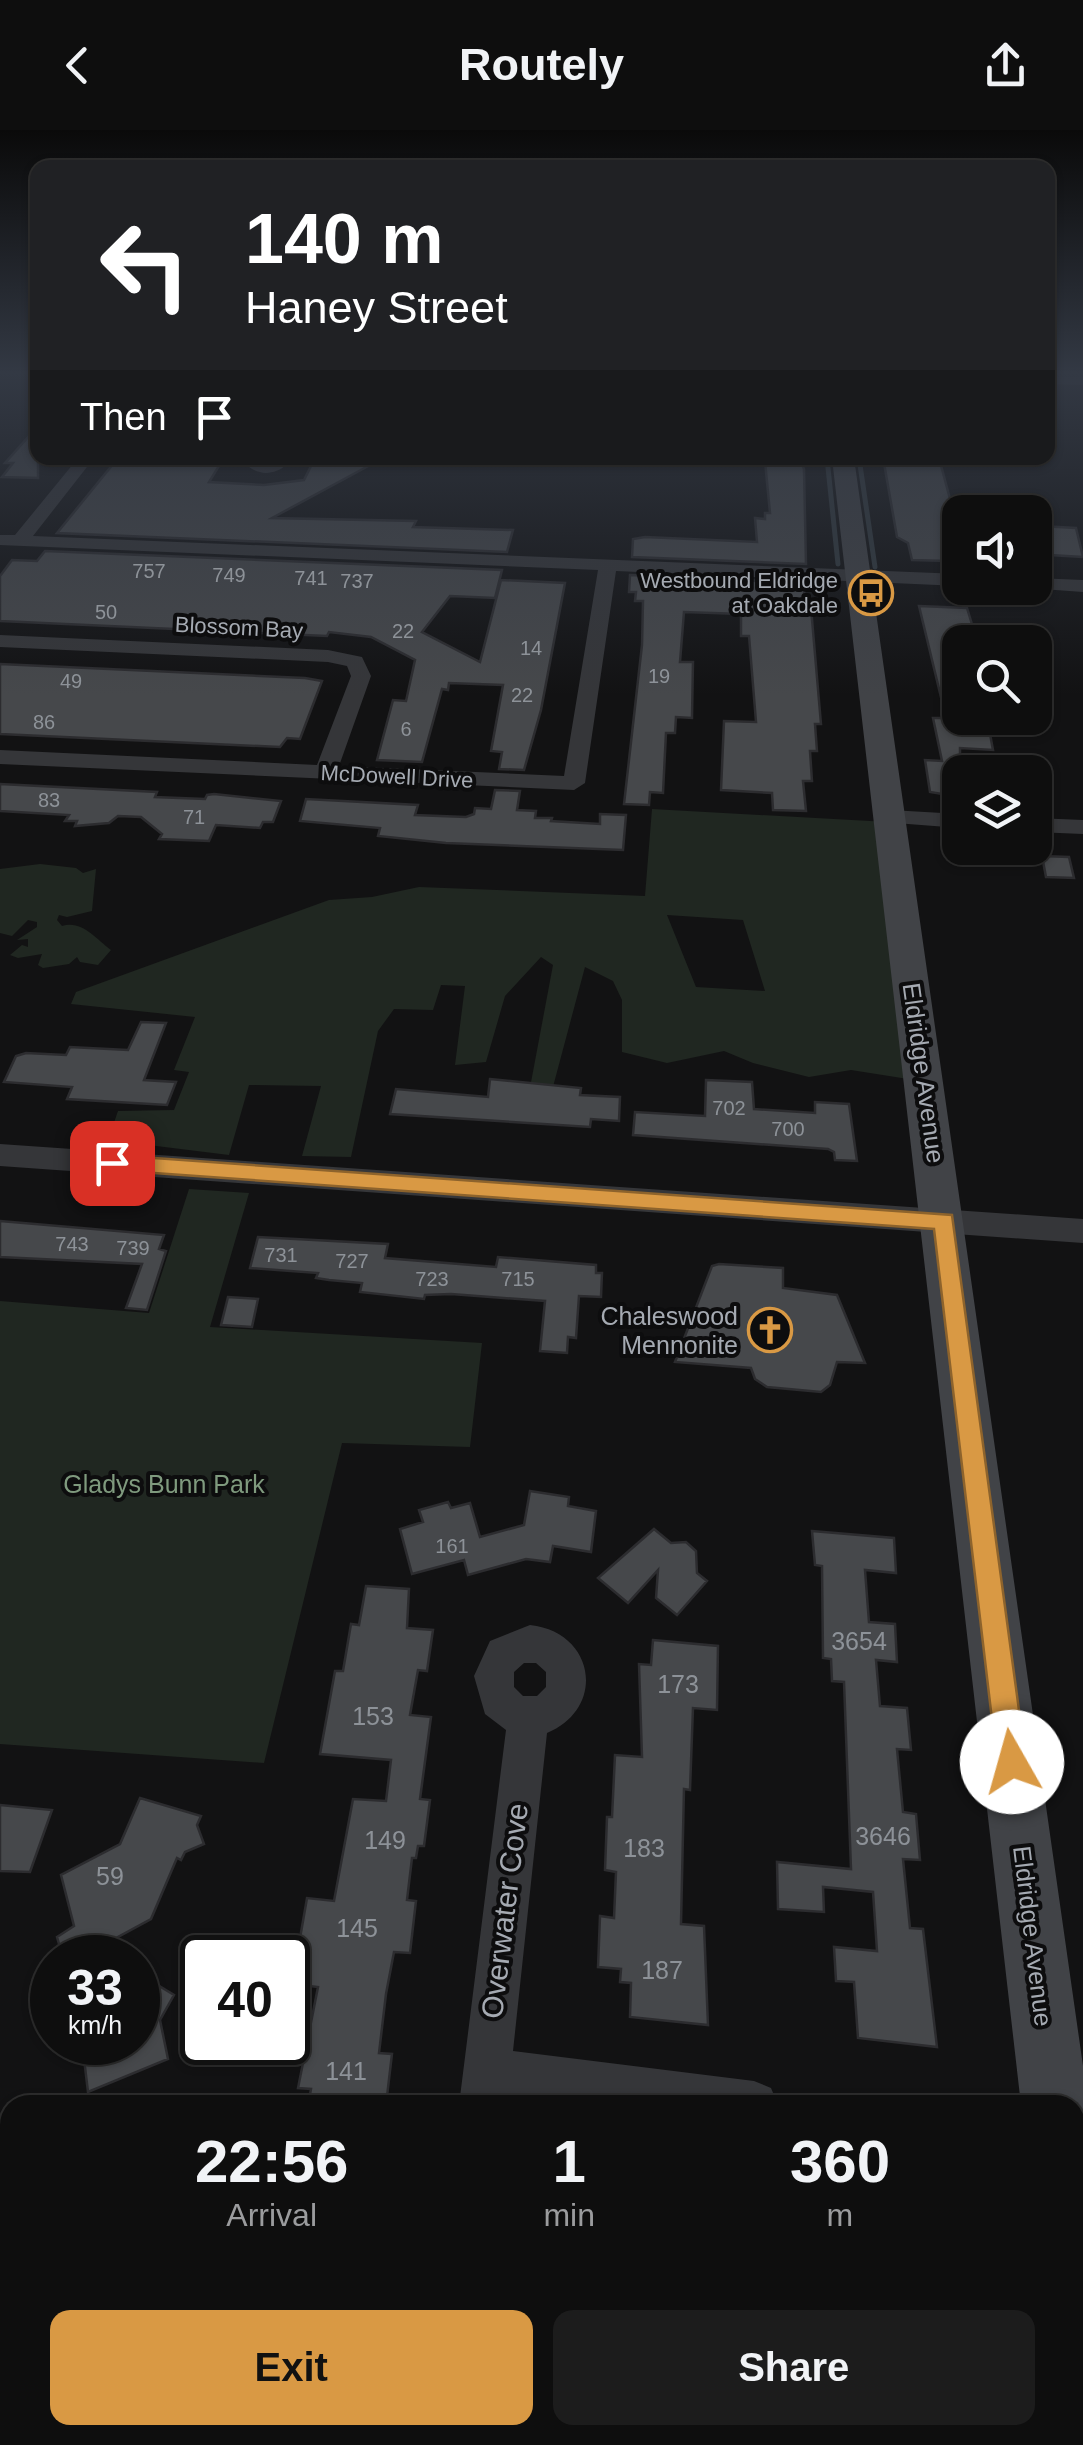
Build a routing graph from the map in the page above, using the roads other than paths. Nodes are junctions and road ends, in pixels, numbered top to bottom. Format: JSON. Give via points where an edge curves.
{"nodes":[{"id":1,"x":69,"y":479,"type":"edge"},
{"id":2,"x":846,"y":479,"type":"edge"},
{"id":3,"x":0,"y":540,"type":"edge"},
{"id":4,"x":21,"y":540,"type":"junction"},
{"id":5,"x":608,"y":566,"type":"junction"},
{"id":6,"x":858,"y":576,"type":"junction"},
{"id":7,"x":942,"y":579,"type":"edge"},
{"id":8,"x":1052,"y":585,"type":"edge"},
{"id":9,"x":1083,"y":586,"type":"edge"},
{"id":10,"x":0,"y":641,"type":"edge"},
{"id":11,"x":0,"y":756,"type":"edge"},
{"id":12,"x":324,"y":772,"type":"junction"},
{"id":13,"x":890,"y":817,"type":"junction"},
{"id":14,"x":942,"y":820,"type":"edge"},
{"id":15,"x":1052,"y":825,"type":"edge"},
{"id":16,"x":1083,"y":827,"type":"edge"},
{"id":17,"x":0,"y":1155,"type":"edge"},
{"id":18,"x":944,"y":1221,"type":"junction"},
{"id":19,"x":1083,"y":1231,"type":"edge"},
{"id":20,"x":528,"y":1716,"type":"dead end"},
{"id":21,"x":484,"y":2088,"type":"edge"},
{"id":22,"x":595,"y":2095,"type":"edge"},
{"id":23,"x":1053,"y":2095,"type":"edge"}],
"edges":[{"from":1,"to":4,"type":"street"},
{"from":2,"to":6,"type":"street","name":"Eldridge Avenue"},
{"from":3,"to":4,"type":"street"},
{"from":4,"to":5,"type":"street"},
{"from":5,"to":6,"type":"street"},
{"from":5,"to":12,"type":"street","name":"McDowell Drive","via":[[574,784]]},
{"from":6,"to":7,"type":"street"},
{"from":6,"to":13,"type":"street","name":"Eldridge Avenue"},
{"from":8,"to":9,"type":"street"},
{"from":10,"to":12,"type":"street","name":"Blossom Bay","via":[[355,661],[361,676]]},
{"from":11,"to":12,"type":"street","name":"McDowell Drive"},
{"from":13,"to":14,"type":"street"},
{"from":13,"to":18,"type":"street","name":"Eldridge Avenue"},
{"from":15,"to":16,"type":"street"},
{"from":17,"to":18,"type":"street"},
{"from":18,"to":19,"type":"street"},
{"from":18,"to":23,"type":"street","name":"Eldridge Avenue"},
{"from":20,"to":21,"type":"street","name":"Overwater Cove"},
{"from":21,"to":22,"type":"street"}]}
